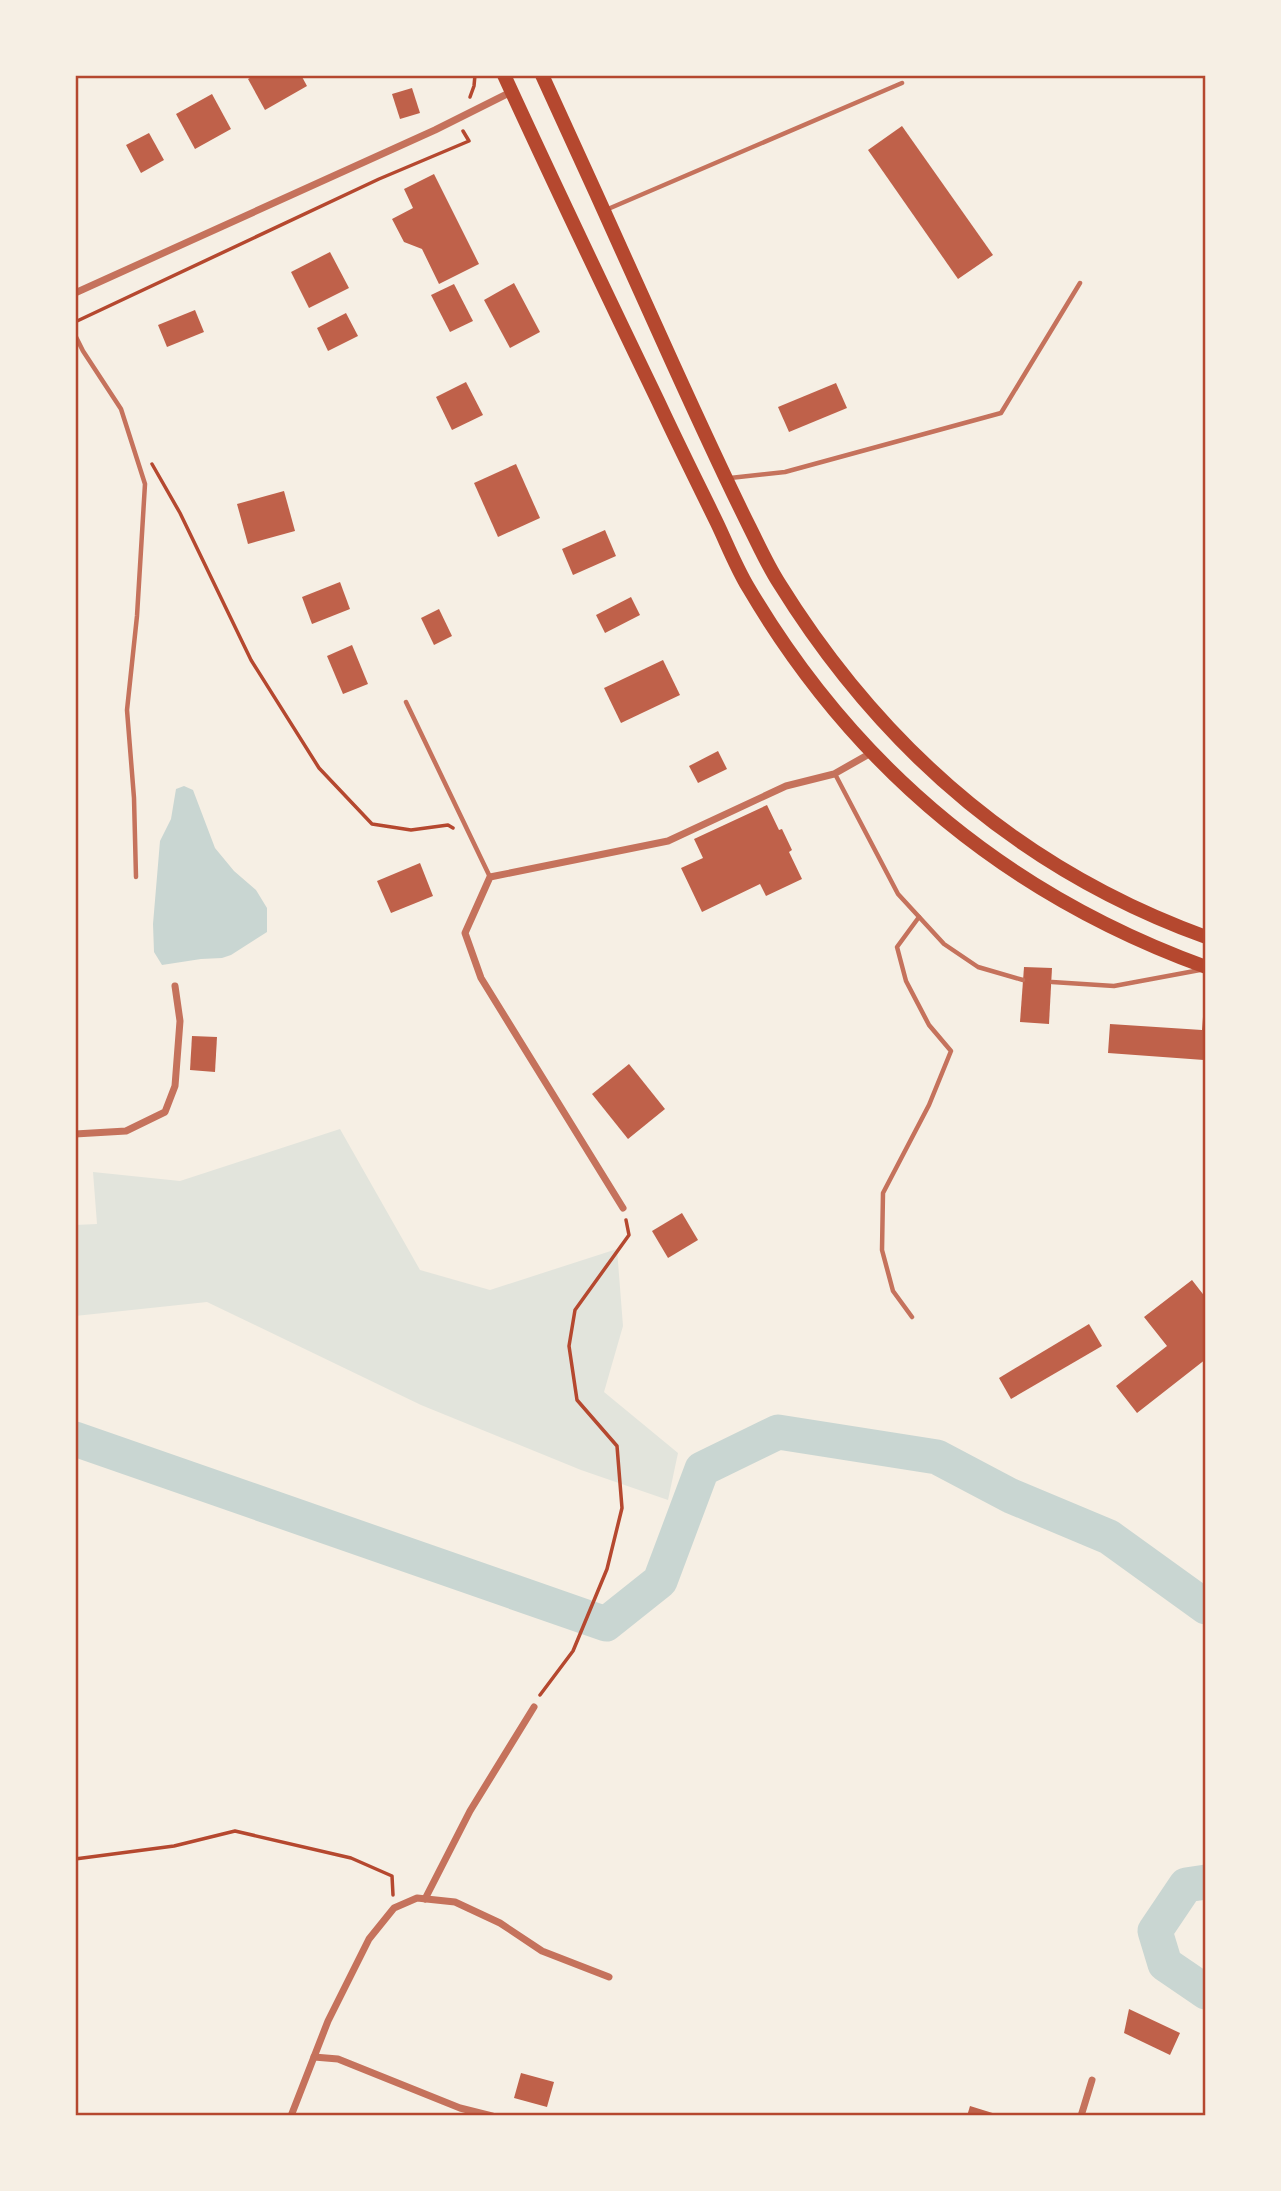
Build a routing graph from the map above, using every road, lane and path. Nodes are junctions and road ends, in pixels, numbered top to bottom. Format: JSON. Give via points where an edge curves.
{"nodes":[{"id":1,"x":504,"y":75,"type":"edge"},
{"id":2,"x":542,"y":75,"type":"edge"},
{"id":3,"x":902,"y":83,"type":"dead end"},
{"id":4,"x":511,"y":92,"type":"junction"},
{"id":5,"x":469,"y":141,"type":"dead end"},
{"id":6,"x":604,"y":211,"type":"junction"},
{"id":7,"x":1080,"y":283,"type":"dead end"},
{"id":8,"x":75,"y":293,"type":"edge"},
{"id":9,"x":75,"y":322,"type":"edge"},
{"id":10,"x":75,"y":335,"type":"edge"},
{"id":11,"x":147,"y":455,"type":"dead end"},
{"id":12,"x":726,"y":478,"type":"junction"},
{"id":13,"x":406,"y":702,"type":"dead end"},
{"id":14,"x":871,"y":753,"type":"junction"},
{"id":15,"x":834,"y":774,"type":"junction"},
{"id":16,"x":473,"y":841,"type":"junction"},
{"id":17,"x":136,"y":877,"type":"dead end"},
{"id":18,"x":491,"y":877,"type":"junction"},
{"id":19,"x":919,"y":917,"type":"junction"},
{"id":20,"x":1206,"y":937,"type":"edge"},
{"id":21,"x":1206,"y":968,"type":"edge"},
{"id":22,"x":1023,"y":980,"type":"dead end"},
{"id":23,"x":1052,"y":982,"type":"dead end"},
{"id":24,"x":175,"y":986,"type":"dead end"},
{"id":25,"x":75,"y":1134,"type":"edge"},
{"id":26,"x":623,"y":1208,"type":"joint"},
{"id":27,"x":912,"y":1317,"type":"dead end"},
{"id":28,"x":534,"y":1707,"type":"joint"},
{"id":29,"x":75,"y":1859,"type":"edge"},
{"id":30,"x":425,"y":1899,"type":"junction"},
{"id":31,"x":394,"y":1908,"type":"junction"},
{"id":32,"x":609,"y":1978,"type":"dead end"},
{"id":33,"x":314,"y":2057,"type":"junction"},
{"id":34,"x":1092,"y":2080,"type":"dead end"},
{"id":35,"x":291,"y":2116,"type":"edge"},
{"id":36,"x":492,"y":2116,"type":"edge"},
{"id":37,"x":1081,"y":2116,"type":"edge"}],
"edges":[{"from":1,"to":4,"type":"highway"},
{"from":2,"to":6,"type":"highway"},
{"from":3,"to":6,"type":"lane"},
{"from":4,"to":8,"type":"street"},
{"from":4,"to":14,"type":"highway","via":[[747,586],[814,686]]},
{"from":5,"to":9,"type":"path"},
{"from":6,"to":12,"type":"highway"},
{"from":7,"to":12,"type":"lane","via":[[1001,413],[785,472]]},
{"from":10,"to":17,"type":"lane","via":[[121,409],[145,484],[127,709]]},
{"from":11,"to":16,"type":"path","via":[[251,660],[319,768],[372,824],[411,830],[448,825]]},
{"from":12,"to":20,"type":"highway","via":[[777,581],[837,668],[936,775],[1017,841],[1066,872],[1157,919]]},
{"from":13,"to":16,"type":"lane"},
{"from":14,"to":15,"type":"street"},
{"from":14,"to":21,"type":"highway","via":[[1000,863],[1047,893],[1154,948]]},
{"from":15,"to":18,"type":"street","via":[[786,786],[668,841]]},
{"from":15,"to":19,"type":"lane","via":[[898,894]]},
{"from":16,"to":18,"type":"lane"},
{"from":18,"to":26,"type":"street","via":[[465,933],[481,978]]},
{"from":19,"to":22,"type":"lane","via":[[944,944],[978,967]]},
{"from":19,"to":27,"type":"lane","via":[[897,947],[906,981],[923,1014],[951,1051],[883,1193],[882,1250],[893,1291]]},
{"from":21,"to":23,"type":"lane","via":[[1114,986]]},
{"from":24,"to":25,"type":"street","via":[[180,1021],[175,1086],[165,1112],[126,1131]]},
{"from":26,"to":28,"type":"path","via":[[628,1235],[575,1310],[569,1346],[577,1400],[617,1446],[622,1508],[607,1569],[573,1651]]},
{"from":28,"to":30,"type":"street","via":[[470,1811]]},
{"from":29,"to":31,"type":"path","via":[[174,1846],[235,1831],[351,1858],[392,1876]]},
{"from":30,"to":31,"type":"street"},
{"from":30,"to":32,"type":"street","via":[[455,1902],[500,1923],[542,1951]]},
{"from":31,"to":33,"type":"street","via":[[369,1939]]},
{"from":33,"to":35,"type":"street"},
{"from":33,"to":36,"type":"street","via":[[338,2059],[460,2108]]},
{"from":34,"to":37,"type":"street"}]}
